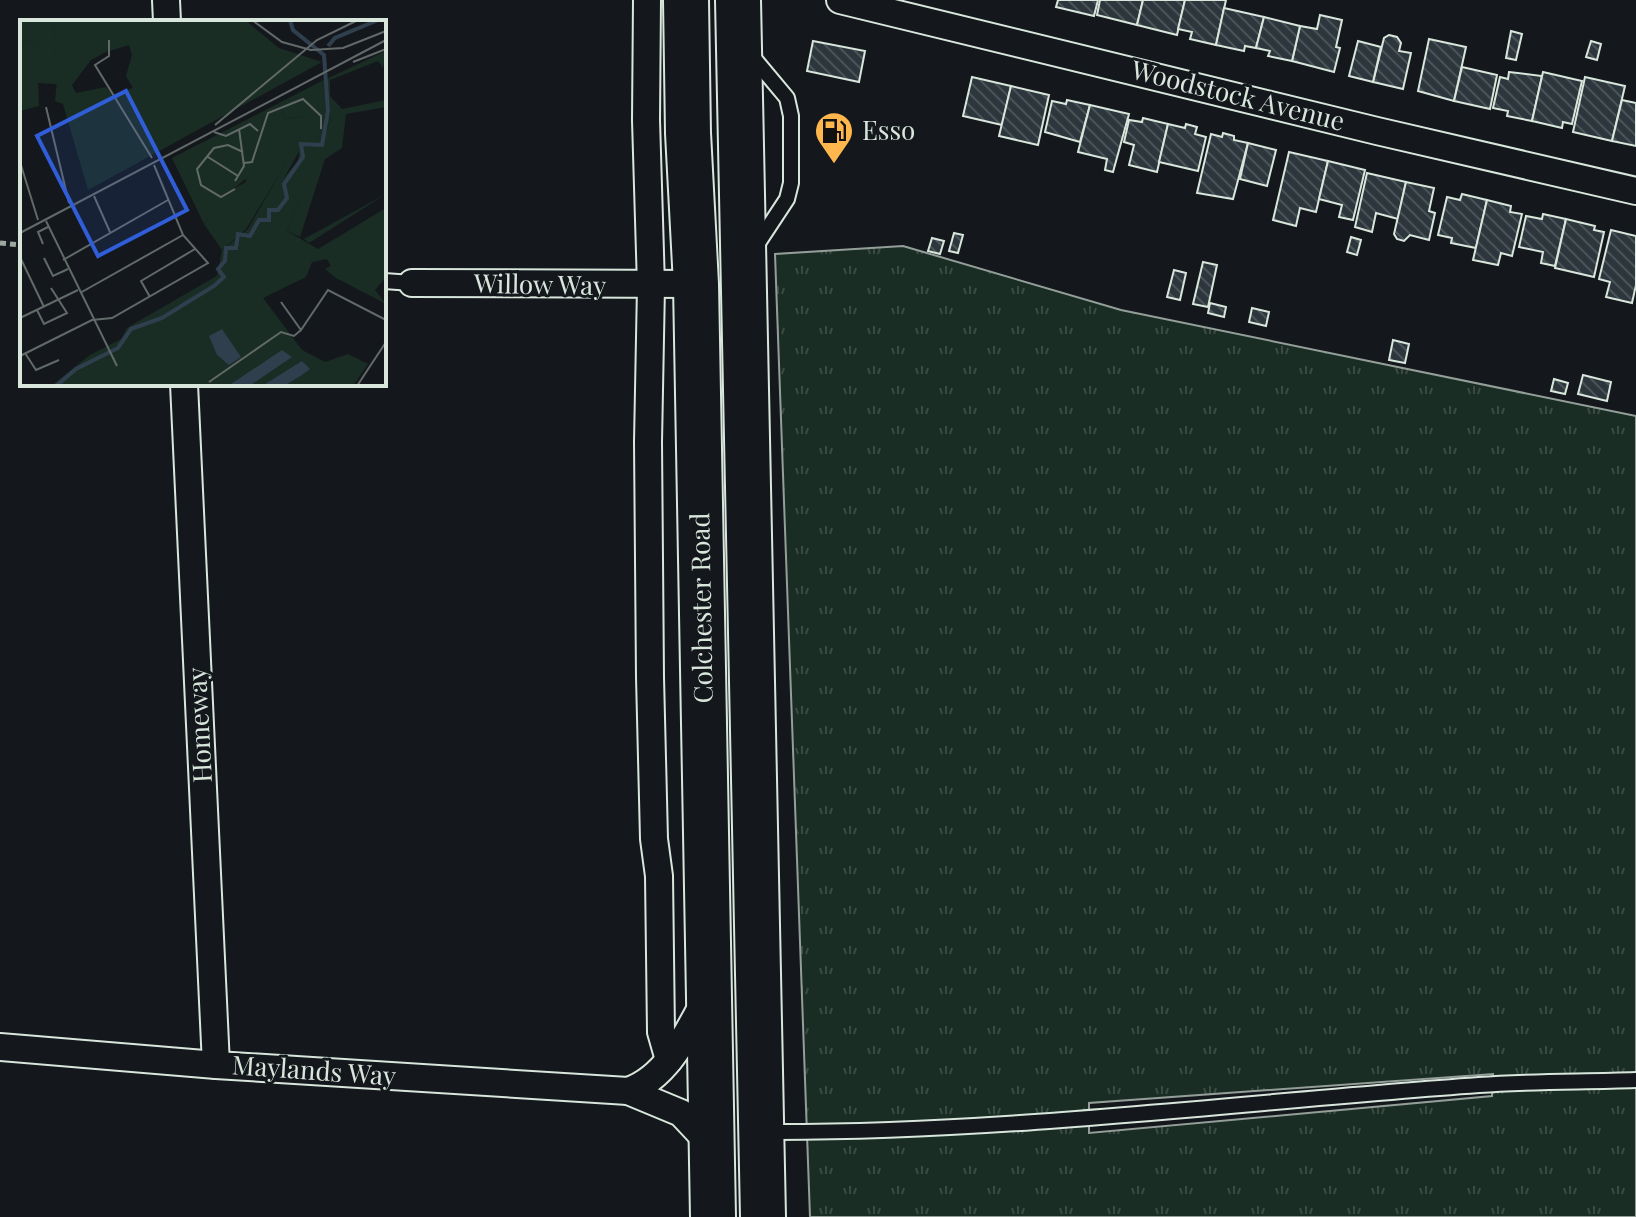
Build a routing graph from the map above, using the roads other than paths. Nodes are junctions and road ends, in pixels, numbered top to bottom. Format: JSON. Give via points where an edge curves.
{"nodes":[{"id":1,"x":166,"y":0,"type":"edge"},
{"id":2,"x":647,"y":0,"type":"edge"},
{"id":3,"x":686,"y":0,"type":"edge"},
{"id":4,"x":840,"y":0,"type":"edge"},
{"id":5,"x":738,"y":13,"type":"edge"},
{"id":6,"x":167,"y":20,"type":"edge"},
{"id":7,"x":1636,"y":191,"type":"edge"},
{"id":8,"x":386,"y":281,"type":"edge"},
{"id":9,"x":412,"y":283,"type":"joint"},
{"id":10,"x":696,"y":284,"type":"junction"},
{"id":11,"x":651,"y":286,"type":"junction"},
{"id":12,"x":184,"y":386,"type":"edge"},
{"id":13,"x":710,"y":990,"type":"junction"},
{"id":14,"x":0,"y":1047,"type":"edge"},
{"id":15,"x":667,"y":1062,"type":"junction"},
{"id":16,"x":216,"y":1065,"type":"junction"},
{"id":17,"x":1636,"y":1080,"type":"edge"},
{"id":18,"x":628,"y":1091,"type":"junction"},
{"id":19,"x":762,"y":1132,"type":"junction"},
{"id":20,"x":702,"y":1134,"type":"junction"},
{"id":21,"x":713,"y":1217,"type":"edge"},
{"id":22,"x":763,"y":1217,"type":"edge"}],
"edges":[{"from":1,"to":6,"type":"street"},
{"from":2,"to":11,"type":"street","name":"Colchester Road"},
{"from":3,"to":10,"type":"highway","name":"Colchester Road"},
{"from":4,"to":7,"type":"street","name":"Woodstock Avenue"},
{"from":5,"to":19,"type":"highway","name":"Colchester Road"},
{"from":8,"to":9,"type":"lane","name":"Willow Way"},
{"from":9,"to":11,"type":"street","name":"Willow Way"},
{"from":10,"to":11,"type":"street","name":"Willow Way"},
{"from":10,"to":13,"type":"highway","name":"Colchester Road"},
{"from":11,"to":15,"type":"street","name":"Colchester Road","via":[[654,839],[661,1032]]},
{"from":12,"to":16,"type":"street","name":"Homeway"},
{"from":13,"to":15,"type":"street"},
{"from":13,"to":20,"type":"highway","name":"Colchester Road"},
{"from":14,"to":16,"type":"street","name":"Maylands Way"},
{"from":15,"to":18,"type":"street","via":[[648,1083]]},
{"from":15,"to":20,"type":"street","name":"Colchester Road"},
{"from":16,"to":18,"type":"street","name":"Maylands Way"},
{"from":17,"to":19,"type":"lane","via":[[1482,1085],[1073,1120]]},
{"from":18,"to":20,"type":"street","name":"Maylands Way","via":[[671,1108]]},
{"from":19,"to":22,"type":"highway","name":"Colchester Road"},
{"from":20,"to":21,"type":"highway","name":"Colchester Road"}]}
